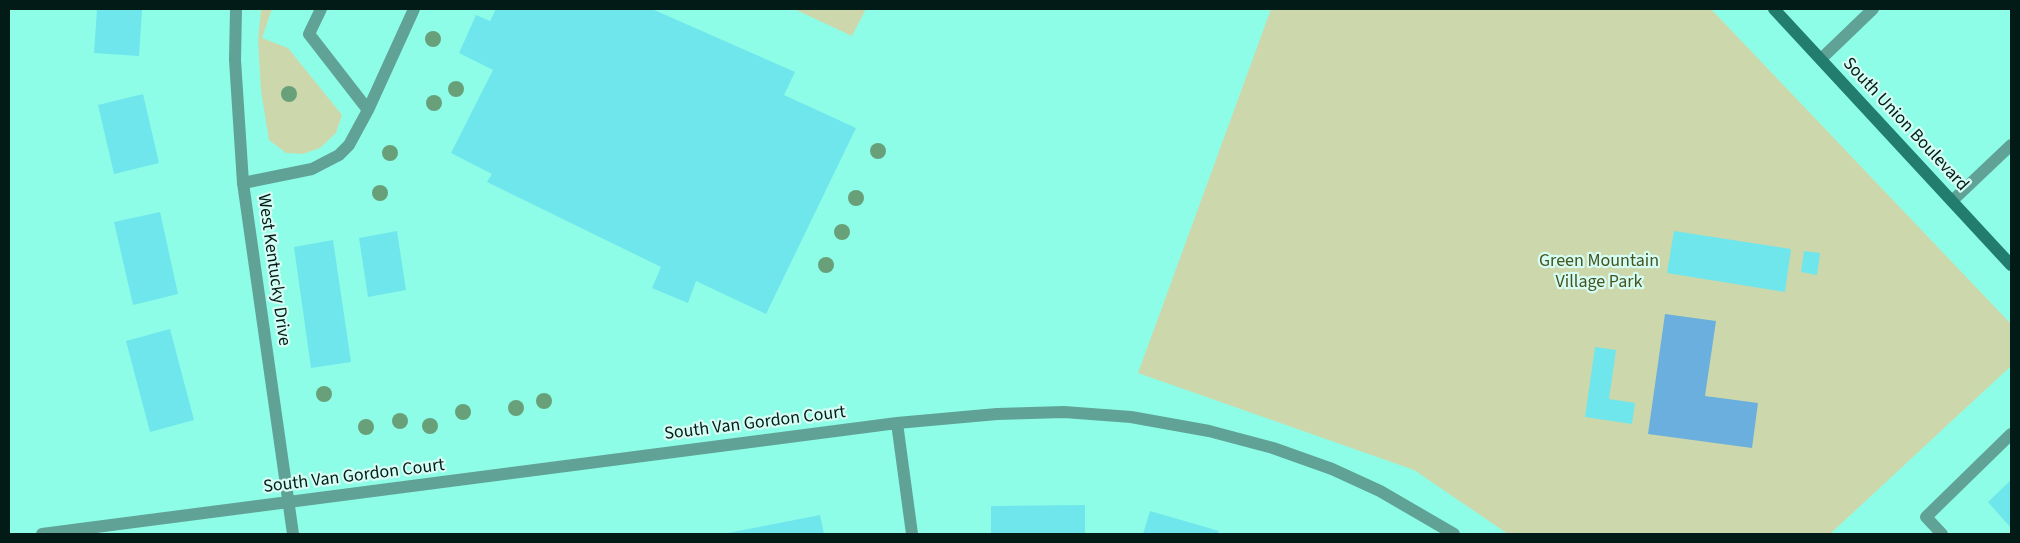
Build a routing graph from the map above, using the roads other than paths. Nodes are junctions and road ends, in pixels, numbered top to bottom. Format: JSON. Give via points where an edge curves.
{"nodes":[{"id":1,"x":236,"y":9,"type":"edge"},
{"id":2,"x":321,"y":9,"type":"edge"},
{"id":3,"x":414,"y":9,"type":"edge"},
{"id":4,"x":1774,"y":9,"type":"edge"},
{"id":5,"x":1873,"y":9,"type":"edge"},
{"id":6,"x":1821,"y":59,"type":"junction"},
{"id":7,"x":368,"y":110,"type":"junction"},
{"id":8,"x":2011,"y":145,"type":"edge"},
{"id":9,"x":243,"y":183,"type":"junction"},
{"id":10,"x":1952,"y":201,"type":"junction"},
{"id":11,"x":2011,"y":265,"type":"edge"},
{"id":12,"x":897,"y":423,"type":"junction"},
{"id":13,"x":2011,"y":434,"type":"edge"},
{"id":14,"x":289,"y":503,"type":"junction"},
{"id":15,"x":42,"y":534,"type":"edge"},
{"id":16,"x":293,"y":534,"type":"edge"},
{"id":17,"x":912,"y":534,"type":"edge"},
{"id":18,"x":1454,"y":534,"type":"edge"},
{"id":19,"x":1942,"y":534,"type":"edge"}],
"edges":[{"from":1,"to":9,"type":"street","name":"West Kentucky Drive","via":[[235,60]]},
{"from":2,"to":7,"type":"street","via":[[309,34]]},
{"from":3,"to":7,"type":"street"},
{"from":4,"to":6,"type":"main road","name":"South Union Boulevard"},
{"from":5,"to":6,"type":"street"},
{"from":6,"to":10,"type":"main road","name":"South Union Boulevard"},
{"from":7,"to":9,"type":"street","via":[[349,145],[328,162],[312,169]]},
{"from":8,"to":10,"type":"street"},
{"from":9,"to":14,"type":"street","name":"West Kentucky Drive"},
{"from":10,"to":11,"type":"main road","name":"South Union Boulevard"},
{"from":12,"to":14,"type":"street","name":"South Van Gordon Court"},
{"from":12,"to":17,"type":"street"},
{"from":12,"to":18,"type":"street","name":"South Van Gordon Court","via":[[1064,412],[1130,417],[1209,431],[1273,448],[1332,469],[1380,491]]},
{"from":13,"to":19,"type":"street","via":[[1926,517]]},
{"from":14,"to":15,"type":"street","name":"South Van Gordon Court"},
{"from":14,"to":16,"type":"street","name":"West Kentucky Drive"}]}
